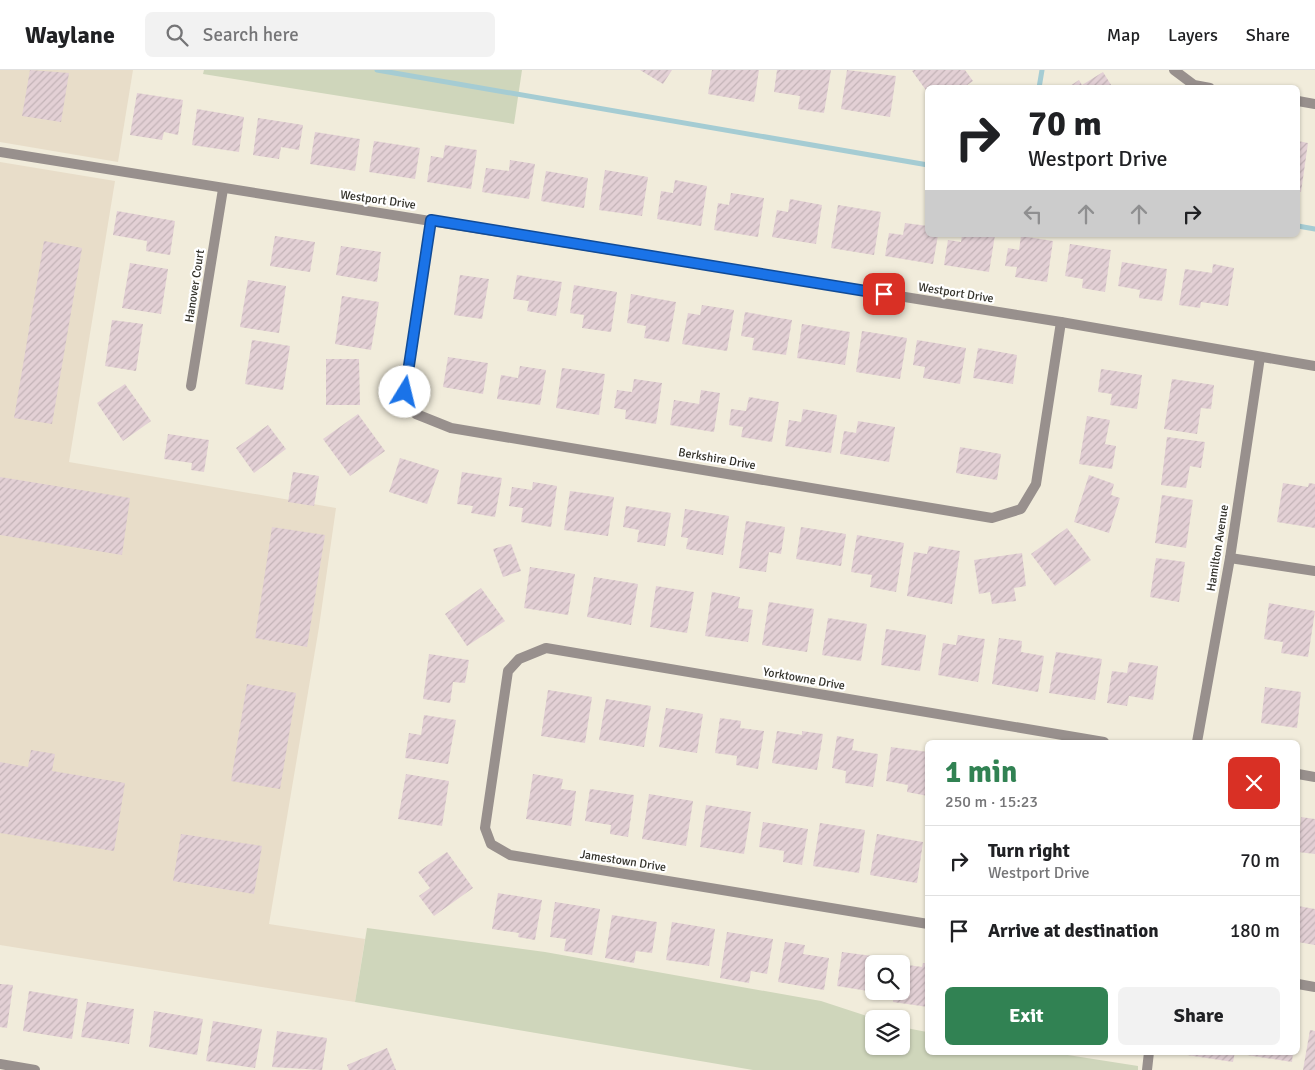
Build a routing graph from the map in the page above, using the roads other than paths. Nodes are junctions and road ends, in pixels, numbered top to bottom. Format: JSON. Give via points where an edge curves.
{"nodes":[{"id":1,"x":1174,"y":70,"type":"edge"},
{"id":2,"x":1194,"y":85,"type":"edge"},
{"id":3,"x":1300,"y":101,"type":"edge"},
{"id":4,"x":1315,"y":104,"type":"edge"},
{"id":5,"x":0,"y":152,"type":"edge"},
{"id":6,"x":223,"y":189,"type":"junction"},
{"id":7,"x":431,"y":220,"type":"junction"},
{"id":8,"x":1061,"y":322,"type":"junction"},
{"id":9,"x":1260,"y":357,"type":"junction"},
{"id":10,"x":1315,"y":366,"type":"edge"},
{"id":11,"x":191,"y":386,"type":"dead end"},
{"id":12,"x":1230,"y":558,"type":"junction"},
{"id":13,"x":1315,"y":571,"type":"edge"},
{"id":14,"x":508,"y":671,"type":"joint"},
{"id":15,"x":1092,"y":740,"type":"edge"},
{"id":16,"x":1197,"y":740,"type":"edge"},
{"id":17,"x":1300,"y":774,"type":"edge"},
{"id":18,"x":1315,"y":777,"type":"edge"},
{"id":19,"x":925,"y":924,"type":"edge"},
{"id":20,"x":1300,"y":984,"type":"edge"},
{"id":21,"x":1315,"y":987,"type":"edge"},
{"id":22,"x":1149,"y":1055,"type":"edge"},
{"id":23,"x":0,"y":1064,"type":"edge"},
{"id":24,"x":35,"y":1070,"type":"edge"},
{"id":25,"x":1147,"y":1070,"type":"edge"}],
"edges":[{"from":1,"to":2,"type":"street"},
{"from":3,"to":4,"type":"street"},
{"from":5,"to":6,"type":"street","name":"Westport Drive"},
{"from":6,"to":7,"type":"street","name":"Westport Drive"},
{"from":6,"to":11,"type":"street","name":"Hanover Court"},
{"from":7,"to":8,"type":"street","name":"Westport Drive"},
{"from":7,"to":8,"type":"street","name":"Berkshire Drive","via":[[405,392],[416,414],[451,428],[992,518],[1021,509],[1036,484]]},
{"from":8,"to":9,"type":"street","name":"Westport Drive"},
{"from":9,"to":10,"type":"street","name":"Westport Drive"},
{"from":9,"to":12,"type":"street","name":"Hamilton Avenue"},
{"from":12,"to":13,"type":"street"},
{"from":12,"to":16,"type":"street","name":"Hamilton Avenue"},
{"from":14,"to":15,"type":"street","name":"Yorktowne Drive","via":[[519,659],[546,648]]},
{"from":14,"to":19,"type":"street","name":"Jamestown Drive","via":[[485,828],[490,844],[510,855]]},
{"from":17,"to":18,"type":"street"},
{"from":20,"to":21,"type":"street"},
{"from":22,"to":25,"type":"street"},
{"from":23,"to":24,"type":"street"}]}
